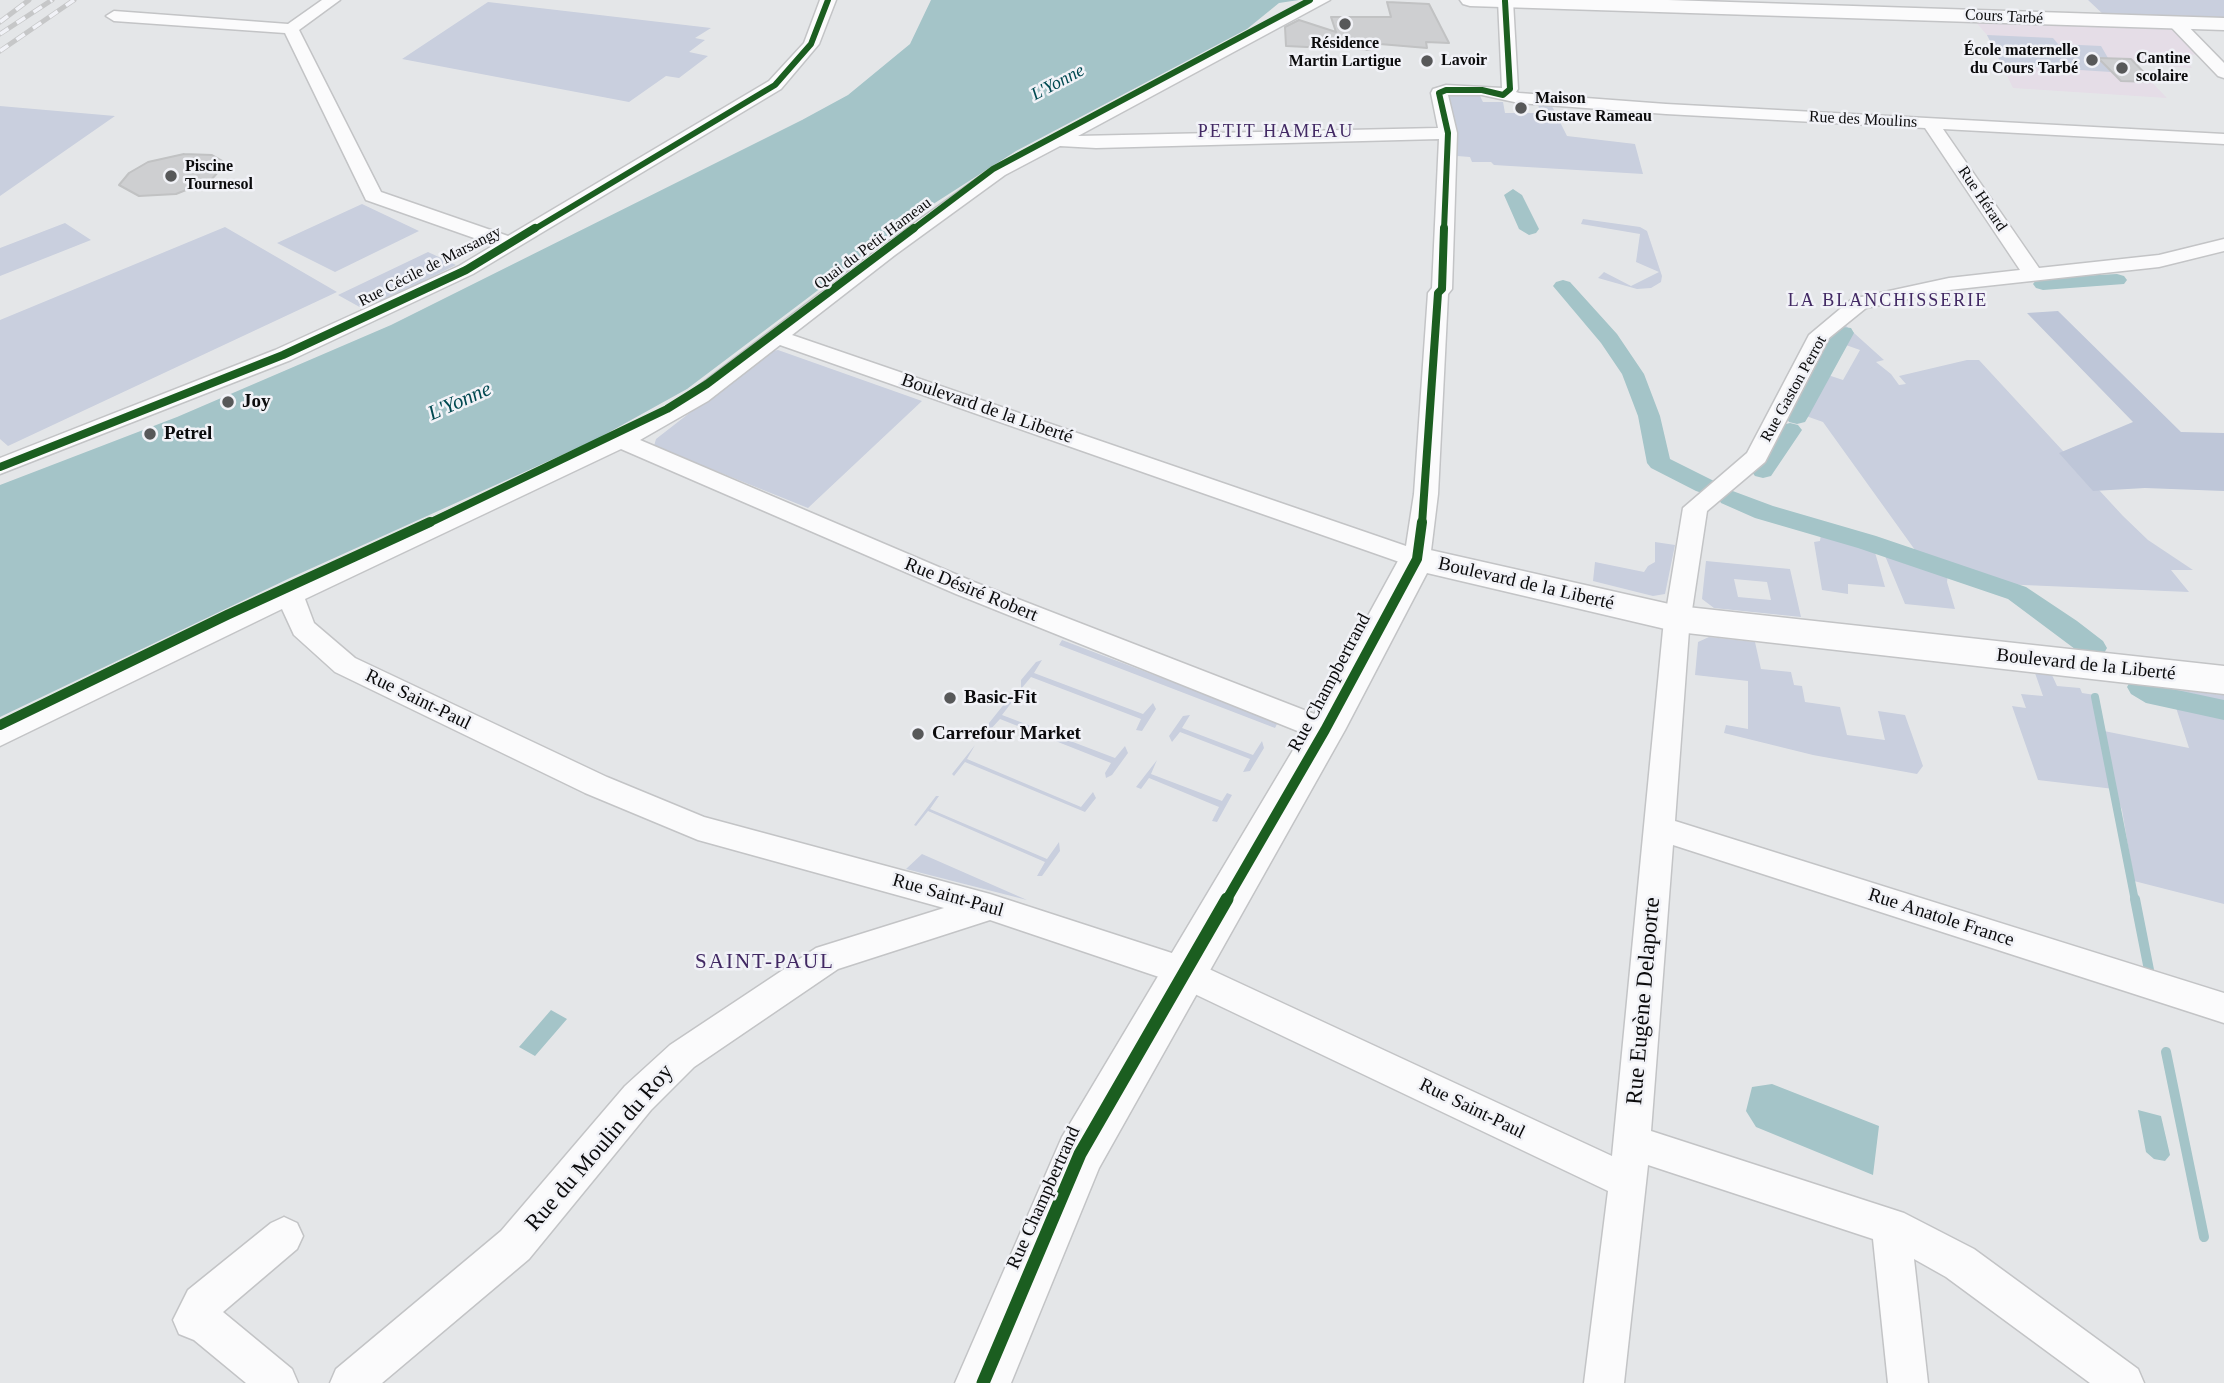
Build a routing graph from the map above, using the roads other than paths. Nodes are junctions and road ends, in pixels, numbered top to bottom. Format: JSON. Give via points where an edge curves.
{"nodes":[{"id":1,"x":332,"y":0,"type":"edge"},
{"id":2,"x":828,"y":0,"type":"edge"},
{"id":3,"x":1322,"y":0,"type":"edge"},
{"id":4,"x":1470,"y":0,"type":"edge"},
{"id":5,"x":2069,"y":0,"type":"edge"},
{"id":6,"x":1505,"y":1,"type":"edge"},
{"id":7,"x":114,"y":16,"type":"dead end"},
{"id":8,"x":2090,"y":21,"type":"junction"},
{"id":9,"x":2176,"y":23,"type":"junction"},
{"id":10,"x":2224,"y":24,"type":"edge"},
{"id":11,"x":291,"y":29,"type":"junction"},
{"id":12,"x":2224,"y":49,"type":"edge"},
{"id":13,"x":2203,"y":50,"type":"junction"},
{"id":14,"x":2224,"y":73,"type":"edge"},
{"id":15,"x":1503,"y":94,"type":"junction"},
{"id":16,"x":1931,"y":124,"type":"junction"},
{"id":17,"x":1448,"y":134,"type":"junction"},
{"id":18,"x":2224,"y":139,"type":"edge"},
{"id":19,"x":1055,"y":140,"type":"junction"},
{"id":20,"x":512,"y":244,"type":"junction"},
{"id":21,"x":2224,"y":245,"type":"edge"},
{"id":22,"x":2033,"y":274,"type":"junction"},
{"id":23,"x":777,"y":337,"type":"junction"},
{"id":24,"x":622,"y":440,"type":"junction"},
{"id":25,"x":11,"y":462,"type":"edge"},
{"id":26,"x":1417,"y":559,"type":"junction"},
{"id":27,"x":290,"y":596,"type":"junction"},
{"id":28,"x":1678,"y":619,"type":"junction"},
{"id":29,"x":2224,"y":680,"type":"edge"},
{"id":30,"x":1325,"y":730,"type":"junction"},
{"id":31,"x":0,"y":735,"type":"edge"},
{"id":32,"x":1658,"y":828,"type":"junction"},
{"id":33,"x":990,"y":907,"type":"junction"},
{"id":34,"x":1184,"y":972,"type":"junction"},
{"id":35,"x":2224,"y":1008,"type":"edge"},
{"id":36,"x":1632,"y":1142,"type":"junction"},
{"id":37,"x":1628,"y":1182,"type":"junction"},
{"id":38,"x":1891,"y":1226,"type":"junction"},
{"id":39,"x":284,"y":1236,"type":"dead end"},
{"id":40,"x":278,"y":1383,"type":"edge"},
{"id":41,"x":350,"y":1383,"type":"edge"},
{"id":42,"x":983,"y":1383,"type":"edge"},
{"id":43,"x":1604,"y":1383,"type":"edge"},
{"id":44,"x":1908,"y":1383,"type":"edge"},
{"id":45,"x":2124,"y":1383,"type":"edge"}],
"edges":[{"from":1,"to":11,"type":"street"},
{"from":2,"to":20,"type":"street","name":"Rue Cécile de Marsangy","via":[[811,44],[775,85]]},
{"from":3,"to":19,"type":"street","name":"Quai du Petit Hameau"},
{"from":4,"to":6,"type":"street","name":"Cours Tarbé"},
{"from":5,"to":8,"type":"street","name":"Cours Tarbé"},
{"from":6,"to":8,"type":"street","name":"Cours Tarbé"},
{"from":6,"to":15,"type":"street","via":[[1510,89]]},
{"from":7,"to":11,"type":"street"},
{"from":8,"to":9,"type":"street"},
{"from":9,"to":10,"type":"street"},
{"from":9,"to":13,"type":"street"},
{"from":11,"to":20,"type":"street","via":[[373,196]]},
{"from":12,"to":13,"type":"street"},
{"from":13,"to":14,"type":"street"},
{"from":15,"to":16,"type":"street","name":"Rue des Moulins","via":[[1666,109]]},
{"from":15,"to":17,"type":"street","name":"Rue Champbertrand","via":[[1482,90],[1439,93]]},
{"from":16,"to":18,"type":"street","name":"Rue des Moulins"},
{"from":16,"to":22,"type":"street","name":"Rue Hérard"},
{"from":17,"to":19,"type":"street","via":[[1096,143]]},
{"from":17,"to":26,"type":"street","name":"Rue Champbertrand","via":[[1442,289],[1438,293],[1426,494]]},
{"from":19,"to":23,"type":"street","name":"Quai du Petit Hameau","via":[[999,171]]},
{"from":20,"to":25,"type":"street","name":"Rue Cécile de Marsangy","via":[[284,355]]},
{"from":21,"to":22,"type":"street","name":"Rue Gaston Perrot","via":[[2159,261]]},
{"from":22,"to":28,"type":"street","name":"Rue Gaston Perrot","via":[[1950,284],[1859,303],[1820,335],[1756,457],[1695,508]]},
{"from":23,"to":24,"type":"street","name":"Quai du Petit Hameau","via":[[700,396]]},
{"from":23,"to":26,"type":"street","name":"Boulevard de la Liberté"},
{"from":24,"to":27,"type":"street","name":"Quai du Petit Hameau"},
{"from":24,"to":30,"type":"street","name":"Rue Désiré Robert","via":[[965,588]]},
{"from":26,"to":28,"type":"street","name":"Boulevard de la Liberté"},
{"from":26,"to":30,"type":"street","name":"Rue Champbertrand"},
{"from":27,"to":31,"type":"street","name":"Quai du Petit Hameau"},
{"from":27,"to":33,"type":"street","name":"Rue Saint-Paul","via":[[303,628],[345,665],[596,785],[698,828]]},
{"from":28,"to":29,"type":"street","name":"Boulevard de la Liberté"},
{"from":28,"to":32,"type":"street","name":"Rue Eugène Delaporte"},
{"from":30,"to":34,"type":"street","name":"Rue Champbertrand"},
{"from":32,"to":35,"type":"street","name":"Rue Anatole France"},
{"from":32,"to":36,"type":"street","name":"Rue Eugène Delaporte"},
{"from":33,"to":34,"type":"street","name":"Rue Saint-Paul"},
{"from":33,"to":41,"type":"street","name":"Rue du Moulin du Roy","via":[[828,958],[682,1056],[638,1098],[515,1245]]},
{"from":34,"to":37,"type":"street","name":"Rue Saint-Paul"},
{"from":34,"to":42,"type":"street","name":"Rue Champbertrand","via":[[1080,1154]]},
{"from":36,"to":37,"type":"street","name":"Rue Eugène Delaporte"},
{"from":36,"to":38,"type":"street"},
{"from":37,"to":43,"type":"street","name":"Rue Eugène Delaporte"},
{"from":38,"to":44,"type":"street"},
{"from":38,"to":45,"type":"street","via":[[1959,1263]]},
{"from":39,"to":40,"type":"street","via":[[202,1304],[193,1320],[208,1326]]}]}
